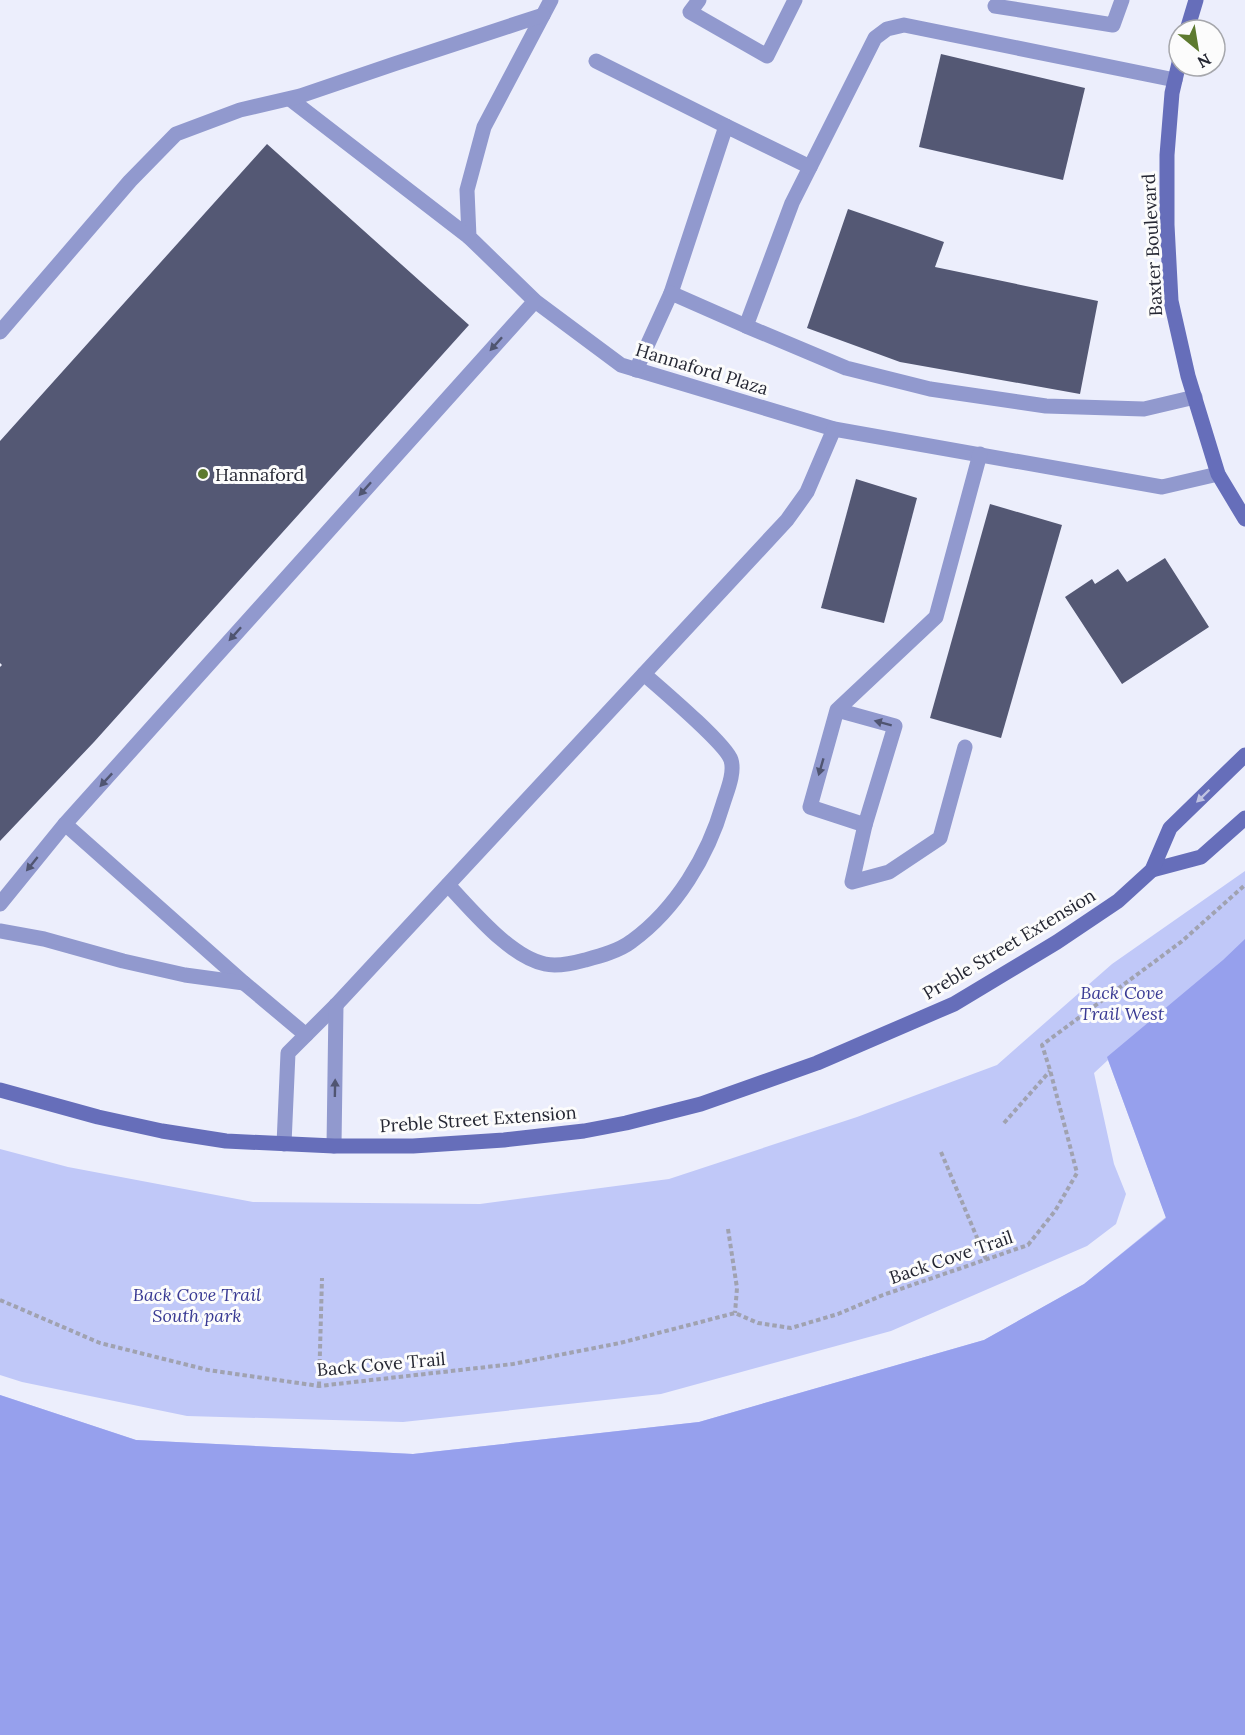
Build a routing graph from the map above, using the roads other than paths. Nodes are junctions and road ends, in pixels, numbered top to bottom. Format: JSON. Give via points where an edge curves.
{"nodes":[{"id":1,"x":551,"y":0,"type":"edge"},
{"id":2,"x":699,"y":0,"type":"edge"},
{"id":3,"x":795,"y":0,"type":"edge"},
{"id":4,"x":1122,"y":0,"type":"edge"},
{"id":5,"x":1196,"y":0,"type":"edge"},
{"id":6,"x":995,"y":6,"type":"dead end"},
{"id":7,"x":543,"y":15,"type":"junction"},
{"id":8,"x":1191,"y":18,"type":"edge"},
{"id":9,"x":596,"y":61,"type":"dead end"},
{"id":10,"x":1175,"y":80,"type":"joint"},
{"id":11,"x":290,"y":99,"type":"junction"},
{"id":12,"x":726,"y":126,"type":"junction"},
{"id":13,"x":810,"y":167,"type":"junction"},
{"id":14,"x":469,"y":237,"type":"junction"},
{"id":15,"x":671,"y":293,"type":"junction"},
{"id":16,"x":536,"y":301,"type":"junction"},
{"id":17,"x":746,"y":326,"type":"junction"},
{"id":18,"x":0,"y":332,"type":"edge"},
{"id":19,"x":636,"y":370,"type":"junction"},
{"id":20,"x":1195,"y":397,"type":"junction"},
{"id":21,"x":834,"y":429,"type":"junction"},
{"id":22,"x":980,"y":454,"type":"junction"},
{"id":23,"x":1218,"y":474,"type":"junction"},
{"id":24,"x":1245,"y":519,"type":"edge"},
{"id":25,"x":644,"y":674,"type":"junction"},
{"id":26,"x":837,"y":710,"type":"junction"},
{"id":27,"x":965,"y":747,"type":"dead end"},
{"id":28,"x":1245,"y":755,"type":"edge"},
{"id":29,"x":1245,"y":818,"type":"edge"},
{"id":30,"x":65,"y":824,"type":"junction"},
{"id":31,"x":865,"y":825,"type":"junction"},
{"id":32,"x":1152,"y":870,"type":"junction"},
{"id":33,"x":447,"y":885,"type":"junction"},
{"id":34,"x":0,"y":904,"type":"edge"},
{"id":35,"x":0,"y":932,"type":"edge"},
{"id":36,"x":244,"y":983,"type":"junction"},
{"id":37,"x":336,"y":1005,"type":"junction"},
{"id":38,"x":306,"y":1035,"type":"junction"},
{"id":39,"x":0,"y":1090,"type":"edge"},
{"id":40,"x":284,"y":1144,"type":"junction"},
{"id":41,"x":334,"y":1146,"type":"junction"}],
"edges":[{"from":1,"to":7,"type":"lane"},
{"from":2,"to":3,"type":"lane","via":[[690,12],[767,56]]},
{"from":4,"to":6,"type":"lane","via":[[1113,25]]},
{"from":5,"to":8,"type":"main road"},
{"from":7,"to":11,"type":"lane"},
{"from":7,"to":14,"type":"lane","via":[[484,127],[467,190]]},
{"from":9,"to":12,"type":"lane"},
{"from":10,"to":13,"type":"lane","via":[[904,25],[887,29],[875,38]]},
{"from":10,"to":20,"type":"main road","name":"Baxter Boulevard","via":[[1167,155],[1171,301]]},
{"from":11,"to":14,"type":"lane","name":"Hannaford Plaza"},
{"from":11,"to":18,"type":"lane","via":[[240,110],[177,134],[130,181]]},
{"from":12,"to":13,"type":"lane"},
{"from":12,"to":15,"type":"lane"},
{"from":13,"to":17,"type":"lane","via":[[792,203]]},
{"from":14,"to":16,"type":"lane","name":"Hannaford Plaza"},
{"from":15,"to":17,"type":"lane"},
{"from":15,"to":19,"type":"lane"},
{"from":16,"to":19,"type":"lane","name":"Hannaford Plaza","via":[[621,365]]},
{"from":16,"to":30,"type":"lane","one_way":true},
{"from":17,"to":20,"type":"lane","via":[[846,368],[930,389],[1046,406],[1144,409]]},
{"from":19,"to":21,"type":"lane","name":"Hannaford Plaza"},
{"from":20,"to":23,"type":"main road","name":"Baxter Boulevard"},
{"from":21,"to":22,"type":"lane","name":"Hannaford Plaza"},
{"from":21,"to":25,"type":"lane","via":[[807,492],[787,520]]},
{"from":22,"to":23,"type":"lane","name":"Hannaford Plaza","via":[[1162,487]]},
{"from":22,"to":26,"type":"lane","via":[[936,617]]},
{"from":23,"to":24,"type":"main road","name":"Baxter Boulevard"},
{"from":25,"to":33,"type":"lane"},
{"from":25,"to":33,"type":"lane","via":[[731,759],[732,775],[721,811],[692,875],[670,904],[630,942],[572,964],[545,964],[500,939]]},
{"from":26,"to":31,"type":"lane","one_way":true,"via":[[810,807]]},
{"from":31,"to":26,"type":"lane","one_way":true,"via":[[895,726]]},
{"from":27,"to":31,"type":"lane","via":[[940,838],[890,872],[852,882]]},
{"from":28,"to":32,"type":"main road","name":"Preble Street Extension","one_way":true,"via":[[1170,828]]},
{"from":29,"to":32,"type":"main road","name":"Preble Street Extension","via":[[1200,857]]},
{"from":30,"to":34,"type":"lane","one_way":true},
{"from":30,"to":36,"type":"lane"},
{"from":32,"to":41,"type":"main road","name":"Preble Street Extension","via":[[1118,901],[954,1004],[817,1063],[701,1104],[584,1131],[413,1146]]},
{"from":33,"to":37,"type":"lane"},
{"from":35,"to":36,"type":"lane","via":[[44,939],[185,975]]},
{"from":36,"to":38,"type":"lane"},
{"from":37,"to":38,"type":"lane"},
{"from":41,"to":37,"type":"lane","one_way":true},
{"from":38,"to":40,"type":"lane","via":[[288,1053]]},
{"from":39,"to":40,"type":"main road","name":"Preble Street Extension","via":[[162,1131],[226,1141]]},
{"from":40,"to":41,"type":"main road","name":"Preble Street Extension"}]}
